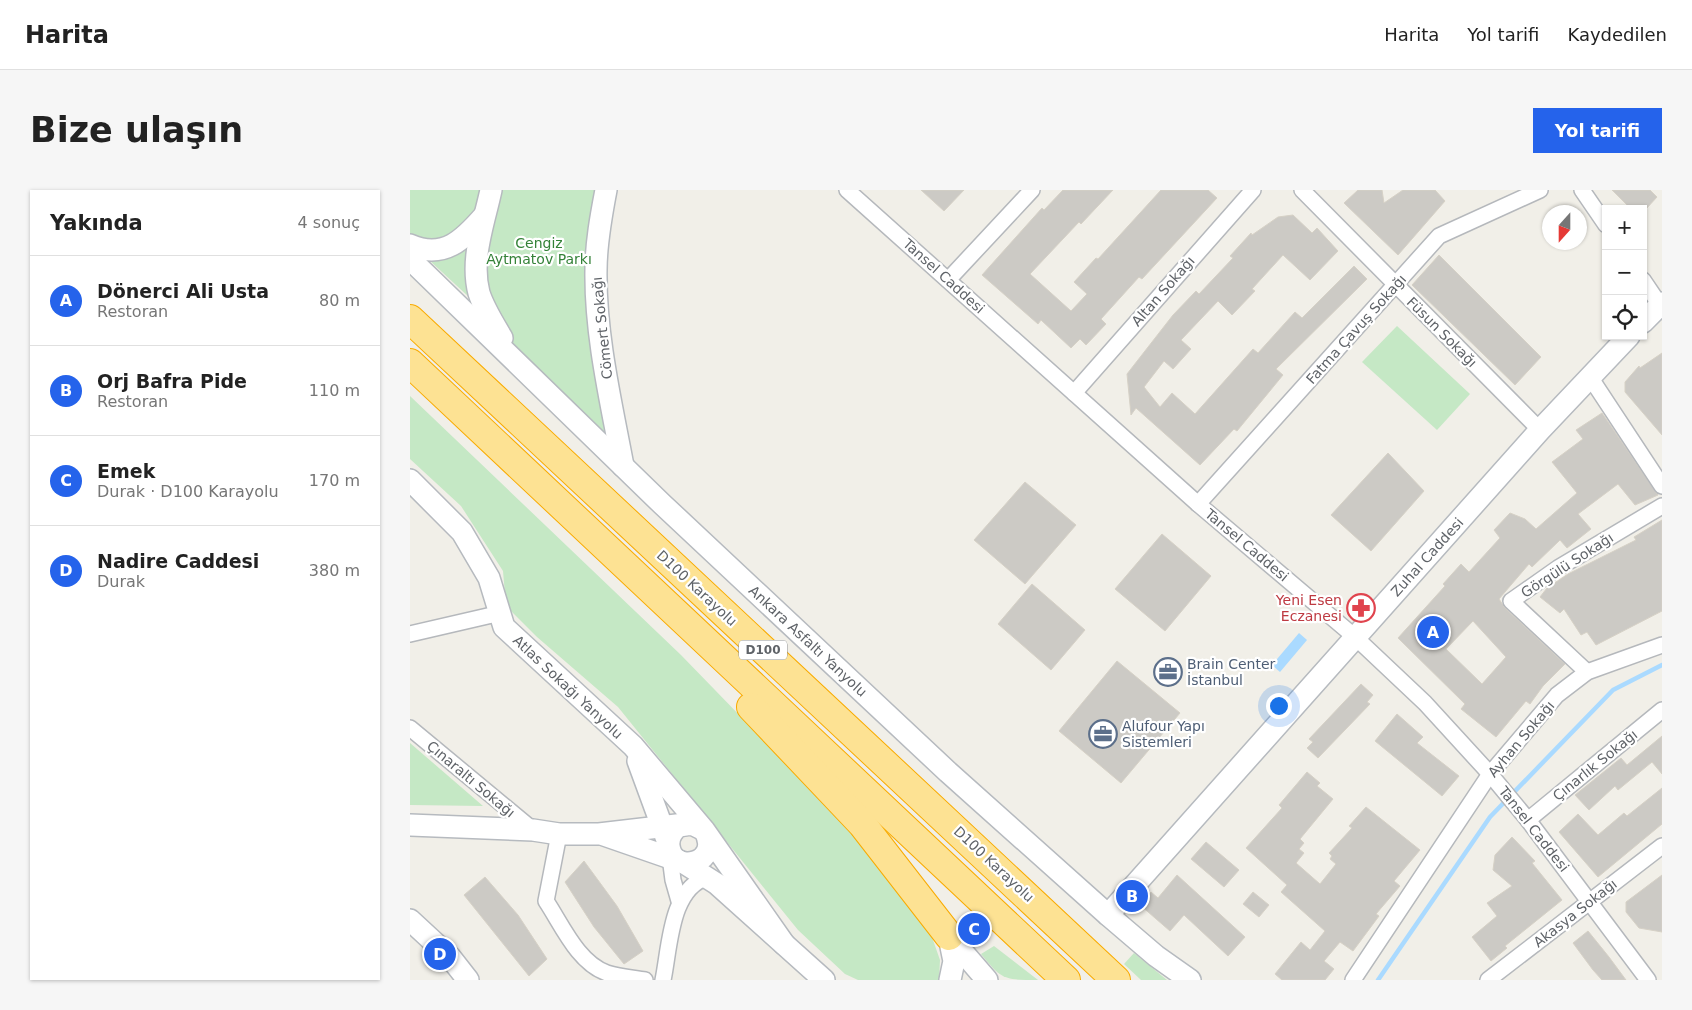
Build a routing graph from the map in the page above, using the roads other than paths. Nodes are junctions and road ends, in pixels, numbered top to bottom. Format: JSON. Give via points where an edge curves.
{"nodes":[{"id":1,"x":492,"y":190,"type":"edge"},
{"id":2,"x":606,"y":190,"type":"edge"},
{"id":3,"x":847,"y":190,"type":"edge"},
{"id":4,"x":1032,"y":190,"type":"edge"},
{"id":5,"x":1252,"y":190,"type":"edge"},
{"id":6,"x":1302,"y":190,"type":"edge"},
{"id":7,"x":1540,"y":190,"type":"edge"},
{"id":8,"x":1582,"y":190,"type":"edge"},
{"id":9,"x":486,"y":212,"type":"junction"},
{"id":10,"x":1602,"y":219,"type":"edge"},
{"id":11,"x":410,"y":245,"type":"edge"},
{"id":12,"x":410,"y":259,"type":"edge"},
{"id":13,"x":948,"y":280,"type":"junction"},
{"id":14,"x":1396,"y":285,"type":"junction"},
{"id":15,"x":1647,"y":286,"type":"edge"},
{"id":16,"x":1661,"y":305,"type":"edge"},
{"id":17,"x":1647,"y":318,"type":"edge"},
{"id":18,"x":410,"y":319,"type":"edge"},
{"id":19,"x":1626,"y":340,"type":"edge"},
{"id":20,"x":514,"y":360,"type":"junction"},
{"id":21,"x":410,"y":363,"type":"edge"},
{"id":22,"x":1590,"y":377,"type":"junction"},
{"id":23,"x":1074,"y":393,"type":"junction"},
{"id":24,"x":1540,"y":430,"type":"junction"},
{"id":25,"x":623,"y":466,"type":"junction"},
{"id":26,"x":410,"y":480,"type":"edge"},
{"id":27,"x":1662,"y":486,"type":"edge"},
{"id":28,"x":1198,"y":504,"type":"junction"},
{"id":29,"x":1662,"y":506,"type":"edge"},
{"id":30,"x":637,"y":576,"type":"junction"},
{"id":31,"x":498,"y":621,"type":"junction"},
{"id":32,"x":410,"y":634,"type":"edge"},
{"id":33,"x":1354,"y":637,"type":"junction"},
{"id":34,"x":1662,"y":645,"type":"edge"},
{"id":35,"x":1587,"y":672,"type":"junction"},
{"id":36,"x":1662,"y":710,"type":"edge"},
{"id":37,"x":410,"y":728,"type":"edge"},
{"id":38,"x":633,"y":746,"type":"junction"},
{"id":39,"x":1490,"y":774,"type":"junction"},
{"id":40,"x":1528,"y":820,"type":"junction"},
{"id":41,"x":410,"y":825,"type":"edge"},
{"id":42,"x":695,"y":827,"type":"junction"},
{"id":43,"x":533,"y":830,"type":"junction"},
{"id":44,"x":559,"y":834,"type":"junction"},
{"id":45,"x":599,"y":834,"type":"junction"},
{"id":46,"x":1662,"y":846,"type":"edge"},
{"id":47,"x":673,"y":850,"type":"junction"},
{"id":48,"x":708,"y":877,"type":"junction"},
{"id":49,"x":679,"y":901,"type":"junction"},
{"id":50,"x":1590,"y":902,"type":"junction"},
{"id":51,"x":1108,"y":915,"type":"junction"},
{"id":52,"x":410,"y":920,"type":"edge"},
{"id":53,"x":949,"y":936,"type":"junction"},
{"id":54,"x":784,"y":944,"type":"junction"},
{"id":55,"x":468,"y":980,"type":"edge"},
{"id":56,"x":646,"y":980,"type":"edge"},
{"id":57,"x":664,"y":980,"type":"edge"},
{"id":58,"x":824,"y":980,"type":"edge"},
{"id":59,"x":950,"y":980,"type":"edge"},
{"id":60,"x":987,"y":980,"type":"edge"},
{"id":61,"x":1066,"y":980,"type":"edge"},
{"id":62,"x":1116,"y":980,"type":"edge"},
{"id":63,"x":1190,"y":980,"type":"edge"},
{"id":64,"x":1353,"y":980,"type":"edge"},
{"id":65,"x":1488,"y":980,"type":"edge"},
{"id":66,"x":1648,"y":980,"type":"edge"}],
"edges":[{"from":1,"to":9,"type":"main road"},
{"from":2,"to":25,"type":"main road","name":"Cömert Sokağı","via":[[598,243],[596,296],[603,360]]},
{"from":3,"to":13,"type":"street","name":"Tansel Caddesi"},
{"from":4,"to":13,"type":"street"},
{"from":5,"to":23,"type":"street","name":"Altan Sokağı"},
{"from":6,"to":14,"type":"street","name":"Füsun Sokağı"},
{"from":7,"to":14,"type":"street","name":"Fatma Çavuş Sokağı","via":[[1438,236]]},
{"from":8,"to":10,"type":"street"},
{"from":9,"to":11,"type":"main road","via":[[458,243],[435,249]]},
{"from":9,"to":20,"type":"main road","via":[[478,247],[477,283],[489,316]]},
{"from":12,"to":20,"type":"main road","name":"Ankara Asfaltı Yanyolu"},
{"from":13,"to":23,"type":"street","name":"Tansel Caddesi"},
{"from":14,"to":24,"type":"street","name":"Füsun Sokağı"},
{"from":14,"to":28,"type":"street","name":"Fatma Çavuş Sokağı"},
{"from":15,"to":16,"type":"street"},
{"from":16,"to":17,"type":"main road"},
{"from":18,"to":62,"type":"highway","name":"D100 Karayolu","number":"D100"},
{"from":19,"to":22,"type":"main road","name":"Zuhal Caddesi"},
{"from":20,"to":25,"type":"main road","name":"Ankara Asfaltı Yanyolu"},
{"from":21,"to":30,"type":"highway","number":"D100"},
{"from":22,"to":24,"type":"main road","name":"Zuhal Caddesi"},
{"from":22,"to":27,"type":"street"},
{"from":23,"to":28,"type":"street","name":"Tansel Caddesi"},
{"from":24,"to":33,"type":"main road","name":"Zuhal Caddesi"},
{"from":25,"to":51,"type":"main road","name":"Ankara Asfaltı Yanyolu","via":[[948,772]]},
{"from":26,"to":31,"type":"main road","via":[[462,532],[490,578]]},
{"from":28,"to":33,"type":"street","name":"Tansel Caddesi"},
{"from":29,"to":35,"type":"street","name":"Görgülü Sokağı","via":[[1558,568],[1511,601]]},
{"from":30,"to":53,"type":"highway","via":[[745,702],[862,824]]},
{"from":30,"to":61,"type":"highway","number":"D100"},
{"from":31,"to":32,"type":"street"},
{"from":31,"to":38,"type":"main road","name":"Atlas Sokağı Yanyolu"},
{"from":33,"to":39,"type":"street","name":"Tansel Caddesi","via":[[1425,703]]},
{"from":33,"to":51,"type":"main road","name":"Zuhal Caddesi"},
{"from":34,"to":35,"type":"street","name":"Ayhan Sokağı"},
{"from":35,"to":39,"type":"street","name":"Ayhan Sokağı","via":[[1557,695]]},
{"from":36,"to":40,"type":"street","name":"Çınarlık Sokağı"},
{"from":37,"to":43,"type":"street","name":"Çınaraltı Sokağı"},
{"from":38,"to":42,"type":"main road","name":"Atlas Sokağı Yanyolu"},
{"from":38,"to":47,"type":"main road","name":"Atlas Sokağı Yanyolu"},
{"from":39,"to":40,"type":"street","name":"Tansel Caddesi"},
{"from":39,"to":64,"type":"street","name":"Ayhan Sokağı"},
{"from":40,"to":50,"type":"street","name":"Tansel Caddesi"},
{"from":41,"to":43,"type":"main road"},
{"from":42,"to":47,"type":"main road"},
{"from":42,"to":47,"type":"main road","via":[[709,842],[706,854],[697,862]]},
{"from":42,"to":54,"type":"main road","name":"Atlas Sokağı Yanyolu"},
{"from":43,"to":44,"type":"main road"},
{"from":44,"to":45,"type":"main road"},
{"from":44,"to":56,"type":"street","via":[[546,901],[594,967],[608,974]]},
{"from":45,"to":47,"type":"main road"},
{"from":45,"to":47,"type":"main road"},
{"from":46,"to":50,"type":"street","name":"Akasya Sokağı"},
{"from":47,"to":48,"type":"main road"},
{"from":47,"to":49,"type":"street","via":[[673,880]]},
{"from":48,"to":49,"type":"street","via":[[690,886]]},
{"from":48,"to":54,"type":"main road"},
{"from":49,"to":57,"type":"street"},
{"from":50,"to":65,"type":"street","name":"Akasya Sokağı"},
{"from":50,"to":66,"type":"street","name":"Tansel Caddesi"},
{"from":51,"to":63,"type":"main road","name":"Ankara Asfaltı Yanyolu"},
{"from":52,"to":55,"type":"main road","via":[[450,957]]},
{"from":53,"to":59,"type":"main road","via":[[954,961]]},
{"from":53,"to":60,"type":"main road"},
{"from":54,"to":58,"type":"main road"}]}
